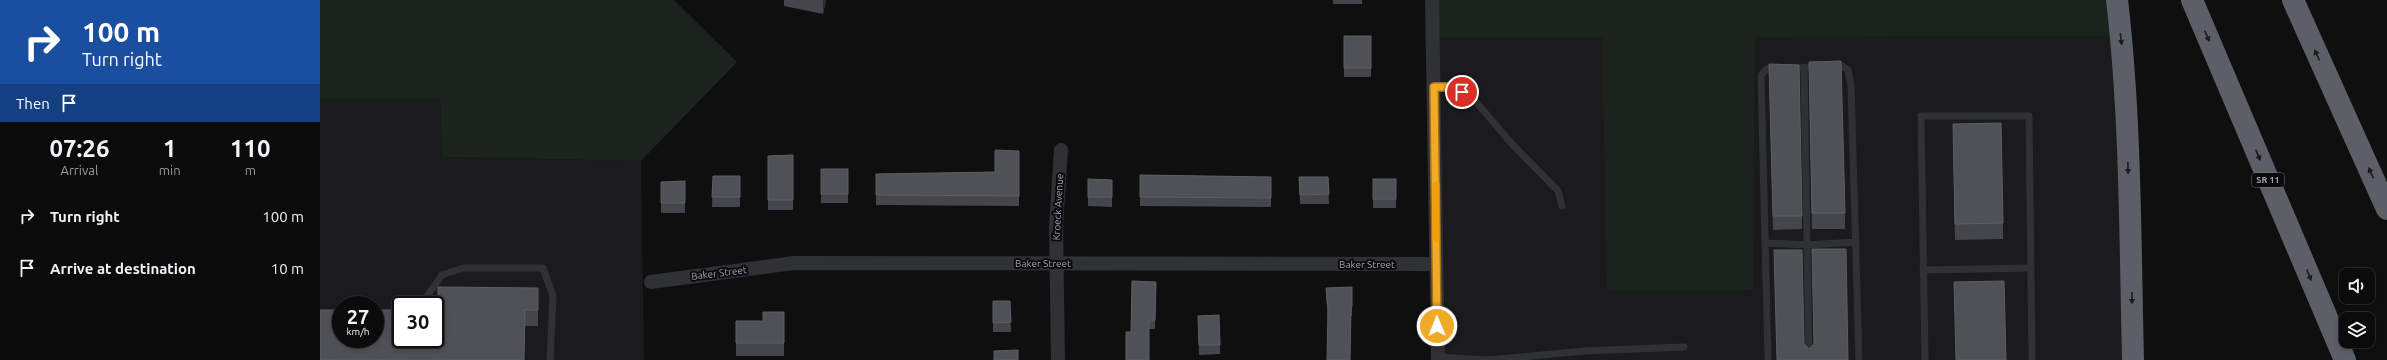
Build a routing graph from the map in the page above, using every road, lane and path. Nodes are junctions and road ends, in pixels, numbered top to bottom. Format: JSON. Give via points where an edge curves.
{"nodes":[{"id":1,"x":1432,"y":0,"type":"edge"},
{"id":2,"x":2116,"y":0,"type":"edge"},
{"id":3,"x":2192,"y":0,"type":"edge"},
{"id":4,"x":2293,"y":0,"type":"edge"},
{"id":5,"x":1804,"y":67,"type":"junction"},
{"id":6,"x":1434,"y":87,"type":"junction"},
{"id":7,"x":1061,"y":150,"type":"dead end"},
{"id":8,"x":1562,"y":206,"type":"dead end"},
{"id":9,"x":2387,"y":209,"type":"edge"},
{"id":10,"x":1856,"y":242,"type":"junction"},
{"id":11,"x":1765,"y":243,"type":"junction"},
{"id":12,"x":1807,"y":245,"type":"junction"},
{"id":13,"x":1056,"y":263,"type":"junction"},
{"id":14,"x":1436,"y":264,"type":"junction"},
{"id":15,"x":2031,"y":268,"type":"junction"},
{"id":16,"x":1923,"y":270,"type":"junction"},
{"id":17,"x":651,"y":282,"type":"dead end"},
{"id":18,"x":427,"y":296,"type":"edge"},
{"id":19,"x":1684,"y":348,"type":"dead end"},
{"id":20,"x":1438,"y":359,"type":"edge"},
{"id":21,"x":550,"y":360,"type":"edge"},
{"id":22,"x":1058,"y":360,"type":"edge"},
{"id":23,"x":1489,"y":360,"type":"edge"},
{"id":24,"x":1768,"y":360,"type":"edge"},
{"id":25,"x":1809,"y":360,"type":"edge"},
{"id":26,"x":1859,"y":360,"type":"edge"},
{"id":27,"x":1925,"y":360,"type":"edge"},
{"id":28,"x":2032,"y":360,"type":"edge"},
{"id":29,"x":2133,"y":360,"type":"edge"},
{"id":30,"x":2345,"y":360,"type":"edge"}],
"edges":[{"from":1,"to":6,"type":"street"},
{"from":2,"to":29,"type":"highway","one_way":true,"via":[[2127,133]]},
{"from":3,"to":30,"type":"highway","number":"SR 11","one_way":true},
{"from":9,"to":4,"type":"highway","one_way":true},
{"from":5,"to":10,"type":"lane","via":[[1842,66],[1848,70],[1851,85]]},
{"from":5,"to":11,"type":"lane","via":[[1766,68],[1761,75]]},
{"from":5,"to":12,"type":"lane"},
{"from":6,"to":8,"type":"lane","via":[[1451,87],[1472,98],[1558,191]]},
{"from":6,"to":14,"type":"street"},
{"from":7,"to":13,"type":"street","name":"Kroeck Avenue"},
{"from":10,"to":12,"type":"lane"},
{"from":10,"to":26,"type":"lane"},
{"from":11,"to":12,"type":"lane"},
{"from":11,"to":24,"type":"lane"},
{"from":12,"to":25,"type":"lane"},
{"from":13,"to":14,"type":"street","name":"Baker Street"},
{"from":13,"to":17,"type":"street","name":"Baker Street","via":[[794,263]]},
{"from":13,"to":22,"type":"street","name":"Kroeck Avenue"},
{"from":14,"to":20,"type":"street"},
{"from":15,"to":16,"type":"lane"},
{"from":15,"to":16,"type":"lane","via":[[2029,116],[1921,116]]},
{"from":15,"to":28,"type":"lane"},
{"from":16,"to":27,"type":"lane"},
{"from":18,"to":21,"type":"lane","via":[[442,275],[463,268],[543,268],[553,296]]},
{"from":19,"to":23,"type":"lane","via":[[1584,351]]},
{"from":20,"to":23,"type":"lane"}]}
